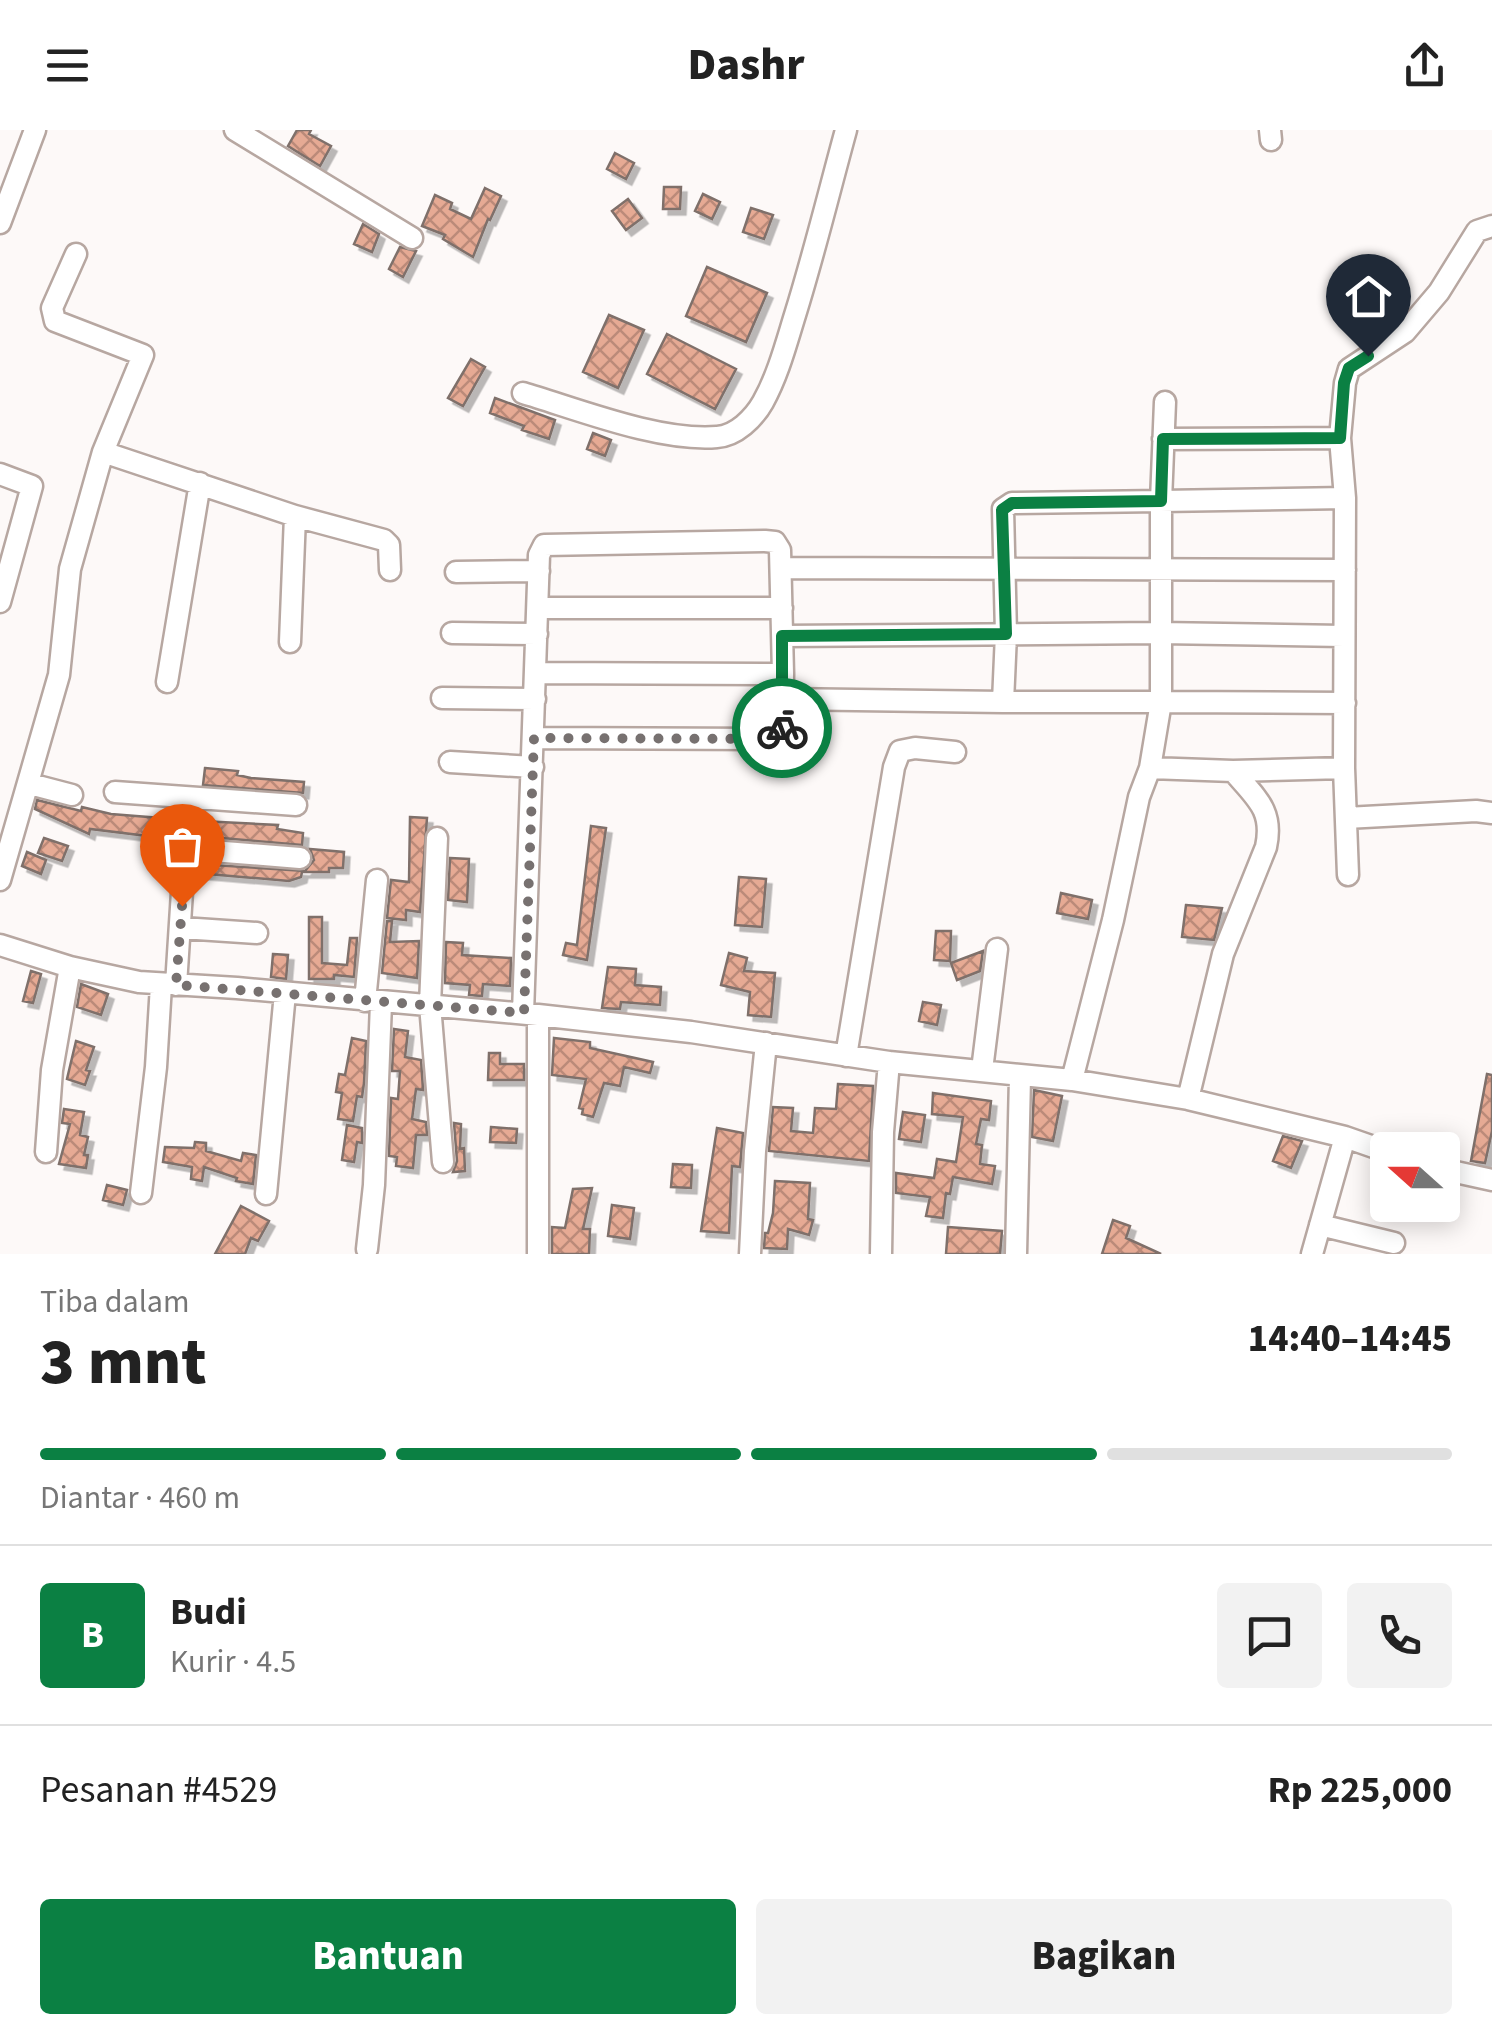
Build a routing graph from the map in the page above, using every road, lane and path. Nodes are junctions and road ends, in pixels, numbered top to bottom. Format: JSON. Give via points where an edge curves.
{"nodes":[{"id":1,"x":35,"y":130,"type":"edge"},
{"id":2,"x":235,"y":130,"type":"edge"},
{"id":3,"x":846,"y":130,"type":"edge"},
{"id":4,"x":6,"y":187,"type":"edge"},
{"id":5,"x":0,"y":223,"type":"edge"},
{"id":6,"x":1492,"y":226,"type":"edge"},
{"id":7,"x":412,"y":238,"type":"dead end"},
{"id":8,"x":76,"y":254,"type":"dead end"},
{"id":9,"x":522,"y":392,"type":"dead end"},
{"id":10,"x":1165,"y":402,"type":"dead end"},
{"id":11,"x":1340,"y":438,"type":"junction"},
{"id":12,"x":1163,"y":439,"type":"junction"},
{"id":13,"x":103,"y":452,"type":"junction"},
{"id":14,"x":0,"y":474,"type":"edge"},
{"id":15,"x":200,"y":483,"type":"junction"},
{"id":16,"x":1345,"y":498,"type":"junction"},
{"id":17,"x":1161,"y":501,"type":"junction"},
{"id":18,"x":296,"y":516,"type":"junction"},
{"id":19,"x":6,"y":552,"type":"edge"},
{"id":20,"x":1004,"y":567,"type":"junction"},
{"id":21,"x":781,"y":568,"type":"junction"},
{"id":22,"x":1160,"y":568,"type":"junction"},
{"id":23,"x":390,"y":570,"type":"dead end"},
{"id":24,"x":1345,"y":570,"type":"junction"},
{"id":25,"x":539,"y":571,"type":"junction"},
{"id":26,"x":456,"y":572,"type":"dead end"},
{"id":27,"x":0,"y":602,"type":"edge"},
{"id":28,"x":538,"y":608,"type":"junction"},
{"id":29,"x":782,"y":608,"type":"junction"},
{"id":30,"x":452,"y":633,"type":"dead end"},
{"id":31,"x":1160,"y":633,"type":"junction"},
{"id":32,"x":538,"y":634,"type":"junction"},
{"id":33,"x":1006,"y":634,"type":"junction"},
{"id":34,"x":782,"y":636,"type":"junction"},
{"id":35,"x":1343,"y":636,"type":"junction"},
{"id":36,"x":290,"y":642,"type":"dead end"},
{"id":37,"x":536,"y":673,"type":"junction"},
{"id":38,"x":782,"y":674,"type":"junction"},
{"id":39,"x":168,"y":682,"type":"dead end"},
{"id":40,"x":442,"y":698,"type":"dead end"},
{"id":41,"x":535,"y":699,"type":"junction"},
{"id":42,"x":782,"y":700,"type":"junction"},
{"id":43,"x":1003,"y":702,"type":"junction"},
{"id":44,"x":1161,"y":702,"type":"junction"},
{"id":45,"x":1344,"y":704,"type":"junction"},
{"id":46,"x":534,"y":738,"type":"junction"},
{"id":47,"x":954,"y":752,"type":"dead end"},
{"id":48,"x":450,"y":762,"type":"dead end"},
{"id":49,"x":532,"y":767,"type":"junction"},
{"id":50,"x":1150,"y":768,"type":"junction"},
{"id":51,"x":1344,"y":768,"type":"junction"},
{"id":52,"x":1233,"y":771,"type":"junction"},
{"id":53,"x":30,"y":784,"type":"junction"},
{"id":54,"x":115,"y":792,"type":"dead end"},
{"id":55,"x":72,"y":795,"type":"dead end"},
{"id":56,"x":188,"y":799,"type":"junction"},
{"id":57,"x":296,"y":805,"type":"dead end"},
{"id":58,"x":1492,"y":813,"type":"edge"},
{"id":59,"x":1346,"y":818,"type":"junction"},
{"id":60,"x":437,"y":838,"type":"dead end"},
{"id":61,"x":187,"y":849,"type":"junction"},
{"id":62,"x":300,"y":858,"type":"dead end"},
{"id":63,"x":1348,"y":875,"type":"dead end"},
{"id":64,"x":0,"y":880,"type":"edge"},
{"id":65,"x":376,"y":880,"type":"dead end"},
{"id":66,"x":182,"y":928,"type":"junction"},
{"id":67,"x":257,"y":933,"type":"dead end"},
{"id":68,"x":0,"y":946,"type":"edge"},
{"id":69,"x":997,"y":949,"type":"dead end"},
{"id":70,"x":70,"y":967,"type":"junction"},
{"id":71,"x":169,"y":985,"type":"junction"},
{"id":72,"x":285,"y":993,"type":"junction"},
{"id":73,"x":373,"y":1002,"type":"junction"},
{"id":74,"x":430,"y":1005,"type":"junction"},
{"id":75,"x":531,"y":1014,"type":"junction"},
{"id":76,"x":766,"y":1043,"type":"junction"},
{"id":77,"x":846,"y":1056,"type":"junction"},
{"id":78,"x":889,"y":1062,"type":"junction"},
{"id":79,"x":982,"y":1070,"type":"junction"},
{"id":80,"x":1020,"y":1077,"type":"junction"},
{"id":81,"x":1072,"y":1080,"type":"junction"},
{"id":82,"x":1188,"y":1099,"type":"junction"},
{"id":83,"x":1345,"y":1136,"type":"junction"},
{"id":84,"x":1370,"y":1145,"type":"edge"},
{"id":85,"x":46,"y":1152,"type":"dead end"},
{"id":86,"x":443,"y":1162,"type":"dead end"},
{"id":87,"x":1460,"y":1174,"type":"edge"},
{"id":88,"x":1492,"y":1180,"type":"edge"},
{"id":89,"x":141,"y":1192,"type":"dead end"},
{"id":90,"x":266,"y":1194,"type":"dead end"},
{"id":91,"x":1320,"y":1225,"type":"junction"},
{"id":92,"x":1394,"y":1243,"type":"dead end"},
{"id":93,"x":368,"y":1249,"type":"dead end"},
{"id":94,"x":538,"y":1254,"type":"edge"},
{"id":95,"x":750,"y":1254,"type":"edge"},
{"id":96,"x":881,"y":1254,"type":"edge"},
{"id":97,"x":1016,"y":1254,"type":"edge"},
{"id":98,"x":1312,"y":1254,"type":"edge"}],
"edges":[{"from":1,"to":4,"type":"street"},
{"from":2,"to":7,"type":"street"},
{"from":3,"to":9,"type":"street","via":[[780,363],[763,404],[742,428],[719,438],[688,435]]},
{"from":4,"to":5,"type":"street"},
{"from":6,"to":11,"type":"street","via":[[1477,231],[1405,332],[1349,368]]},
{"from":8,"to":13,"type":"street","via":[[52,308],[55,321],[143,354]]},
{"from":10,"to":12,"type":"street"},
{"from":11,"to":12,"type":"street"},
{"from":11,"to":16,"type":"street"},
{"from":12,"to":17,"type":"street"},
{"from":13,"to":15,"type":"street"},
{"from":13,"to":53,"type":"street","via":[[70,568],[59,674]]},
{"from":14,"to":19,"type":"street","via":[[32,486]]},
{"from":15,"to":18,"type":"street"},
{"from":15,"to":39,"type":"street"},
{"from":16,"to":17,"type":"street"},
{"from":16,"to":24,"type":"street"},
{"from":17,"to":20,"type":"street","via":[[1012,503],[1002,510]]},
{"from":17,"to":22,"type":"street"},
{"from":18,"to":23,"type":"street","via":[[384,540]]},
{"from":18,"to":36,"type":"street"},
{"from":19,"to":27,"type":"street"},
{"from":20,"to":21,"type":"street"},
{"from":20,"to":22,"type":"street"},
{"from":20,"to":33,"type":"street"},
{"from":21,"to":25,"type":"street","via":[[775,542],[572,542],[544,545]]},
{"from":21,"to":29,"type":"street"},
{"from":22,"to":24,"type":"street"},
{"from":22,"to":31,"type":"street"},
{"from":24,"to":35,"type":"street"},
{"from":25,"to":26,"type":"street"},
{"from":25,"to":28,"type":"street"},
{"from":28,"to":29,"type":"street"},
{"from":28,"to":32,"type":"street"},
{"from":29,"to":34,"type":"street"},
{"from":30,"to":32,"type":"street"},
{"from":31,"to":33,"type":"street"},
{"from":31,"to":35,"type":"street"},
{"from":31,"to":44,"type":"street"},
{"from":32,"to":37,"type":"street"},
{"from":33,"to":34,"type":"street"},
{"from":33,"to":43,"type":"street"},
{"from":34,"to":38,"type":"street"},
{"from":35,"to":45,"type":"street"},
{"from":37,"to":38,"type":"street"},
{"from":37,"to":41,"type":"street"},
{"from":38,"to":42,"type":"street"},
{"from":40,"to":41,"type":"street"},
{"from":41,"to":46,"type":"street"},
{"from":42,"to":43,"type":"street"},
{"from":42,"to":46,"type":"street","via":[[782,727],[768,739]]},
{"from":43,"to":44,"type":"street"},
{"from":44,"to":45,"type":"street"},
{"from":44,"to":50,"type":"street"},
{"from":45,"to":51,"type":"street"},
{"from":46,"to":49,"type":"street"},
{"from":47,"to":77,"type":"street","via":[[900,751],[894,766]]},
{"from":48,"to":49,"type":"street"},
{"from":49,"to":75,"type":"street"},
{"from":50,"to":52,"type":"street"},
{"from":50,"to":81,"type":"street"},
{"from":51,"to":52,"type":"street"},
{"from":51,"to":59,"type":"street"},
{"from":52,"to":82,"type":"street","via":[[1268,815],[1270,830],[1223,954]]},
{"from":53,"to":55,"type":"street"},
{"from":53,"to":64,"type":"street"},
{"from":54,"to":56,"type":"street"},
{"from":56,"to":57,"type":"street"},
{"from":56,"to":61,"type":"street"},
{"from":58,"to":59,"type":"street"},
{"from":59,"to":63,"type":"street"},
{"from":60,"to":74,"type":"street"},
{"from":61,"to":62,"type":"street"},
{"from":61,"to":66,"type":"street"},
{"from":65,"to":73,"type":"street"},
{"from":66,"to":67,"type":"street"},
{"from":66,"to":71,"type":"street"},
{"from":68,"to":70,"type":"street"},
{"from":69,"to":79,"type":"street"},
{"from":70,"to":71,"type":"street"},
{"from":70,"to":85,"type":"street"},
{"from":71,"to":72,"type":"street"},
{"from":71,"to":89,"type":"street"},
{"from":72,"to":73,"type":"street"},
{"from":72,"to":90,"type":"street"},
{"from":73,"to":74,"type":"street"},
{"from":73,"to":93,"type":"street"},
{"from":74,"to":75,"type":"street"},
{"from":74,"to":86,"type":"street"},
{"from":75,"to":76,"type":"street"},
{"from":75,"to":94,"type":"street"},
{"from":76,"to":77,"type":"street"},
{"from":76,"to":95,"type":"street"},
{"from":77,"to":78,"type":"street"},
{"from":78,"to":79,"type":"street"},
{"from":78,"to":96,"type":"street"},
{"from":79,"to":80,"type":"street"},
{"from":80,"to":81,"type":"street"},
{"from":80,"to":97,"type":"street"},
{"from":81,"to":82,"type":"street"},
{"from":82,"to":83,"type":"street"},
{"from":83,"to":84,"type":"street"},
{"from":83,"to":91,"type":"street"},
{"from":87,"to":88,"type":"street"},
{"from":91,"to":92,"type":"street"},
{"from":91,"to":98,"type":"street"}]}
